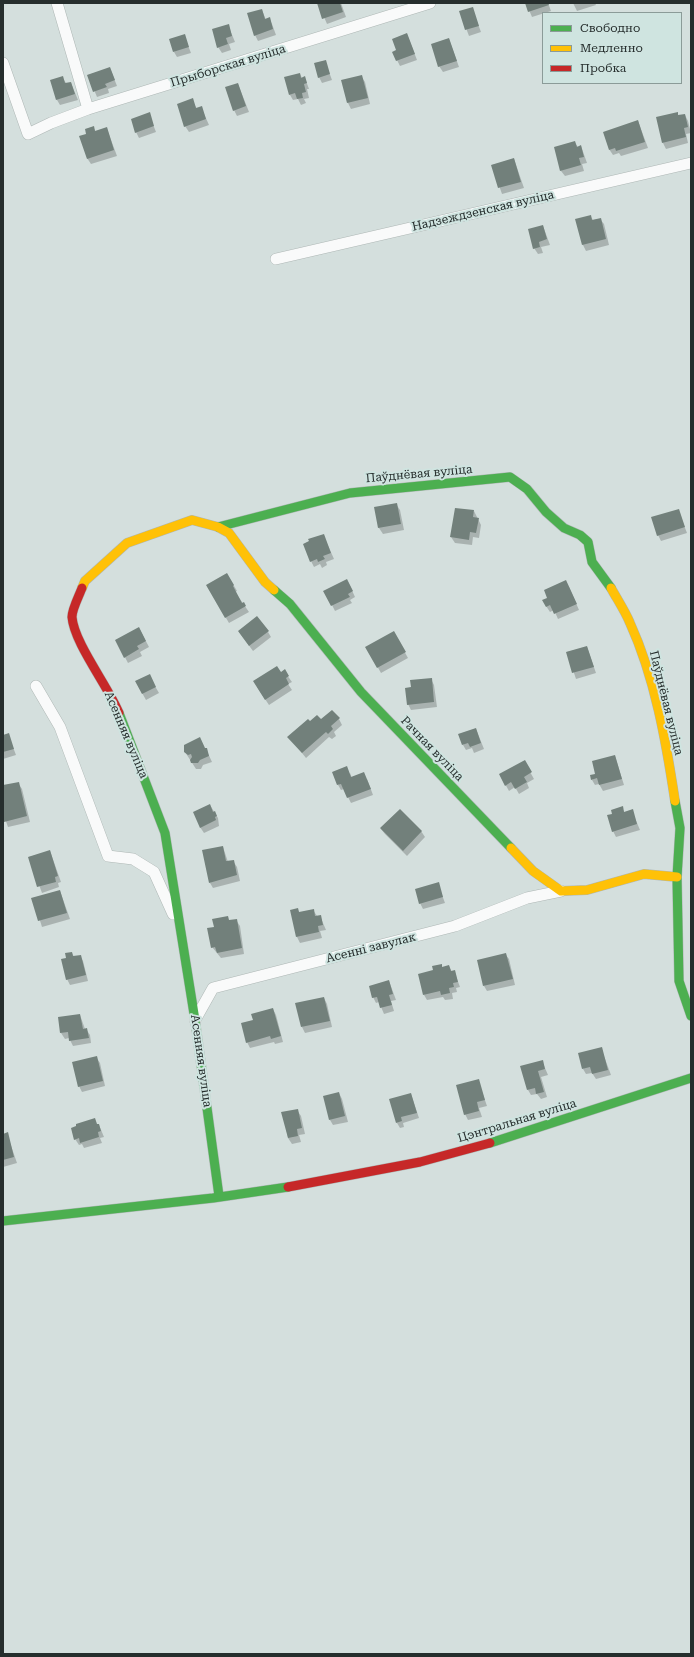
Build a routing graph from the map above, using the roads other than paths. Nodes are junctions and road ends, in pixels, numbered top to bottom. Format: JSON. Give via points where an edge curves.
{"nodes":[{"id":1,"x":57,"y":3,"type":"edge"},
{"id":2,"x":430,"y":3,"type":"edge"},
{"id":3,"x":3,"y":63,"type":"edge"},
{"id":4,"x":88,"y":109,"type":"junction"},
{"id":5,"x":691,"y":163,"type":"edge"},
{"id":6,"x":276,"y":259,"type":"dead end"},
{"id":7,"x":218,"y":527,"type":"junction"},
{"id":8,"x":36,"y":686,"type":"dead end"},
{"id":9,"x":677,"y":877,"type":"junction"},
{"id":10,"x":561,"y":891,"type":"junction"},
{"id":11,"x":179,"y":928,"type":"junction"},
{"id":12,"x":691,"y":1016,"type":"edge"},
{"id":13,"x":195,"y":1020,"type":"junction"},
{"id":14,"x":691,"y":1078,"type":"edge"},
{"id":15,"x":219,"y":1196,"type":"junction"},
{"id":16,"x":3,"y":1220,"type":"edge"}],
"edges":[{"from":1,"to":4,"type":"street"},
{"from":2,"to":4,"type":"street","name":"Прыборская вуліца"},
{"from":3,"to":4,"type":"street","name":"Прыборская вуліца","via":[[28,134]]},
{"from":5,"to":6,"type":"street","name":"Надзеждзенская вуліца"},
{"from":7,"to":9,"type":"street","name":"Паўднёвая вуліца","via":[[350,493],[510,477],[527,489],[546,512],[564,528],[580,535],[588,542],[592,562],[609,585],[630,622],[647,667],[668,756],[680,828]]},
{"from":7,"to":10,"type":"street","name":"Рачная вуліца","via":[[229,532],[265,582],[290,604],[361,692],[533,871]]},
{"from":7,"to":11,"type":"street","name":"Асенняя вуліца","via":[[192,520],[127,543],[85,581],[72,616],[78,638],[113,699],[165,833]]},
{"from":8,"to":11,"type":"street","name":"Асенняя вуліца","via":[[60,727],[108,856],[133,859],[154,872]]},
{"from":9,"to":10,"type":"street","via":[[644,874],[587,890]]},
{"from":9,"to":12,"type":"street","name":"Паўднёвая вуліца","via":[[679,981]]},
{"from":10,"to":13,"type":"street","name":"Асенні завулак","via":[[527,898],[455,926],[213,988]]},
{"from":11,"to":13,"type":"street","name":"Асенняя вуліца"},
{"from":13,"to":15,"type":"street","name":"Асенняя вуліца"},
{"from":14,"to":15,"type":"street","name":"Цэнтральная вуліца","via":[[513,1136],[421,1162],[348,1177]]},
{"from":15,"to":16,"type":"street","name":"Цэнтральная вуліца"}]}
